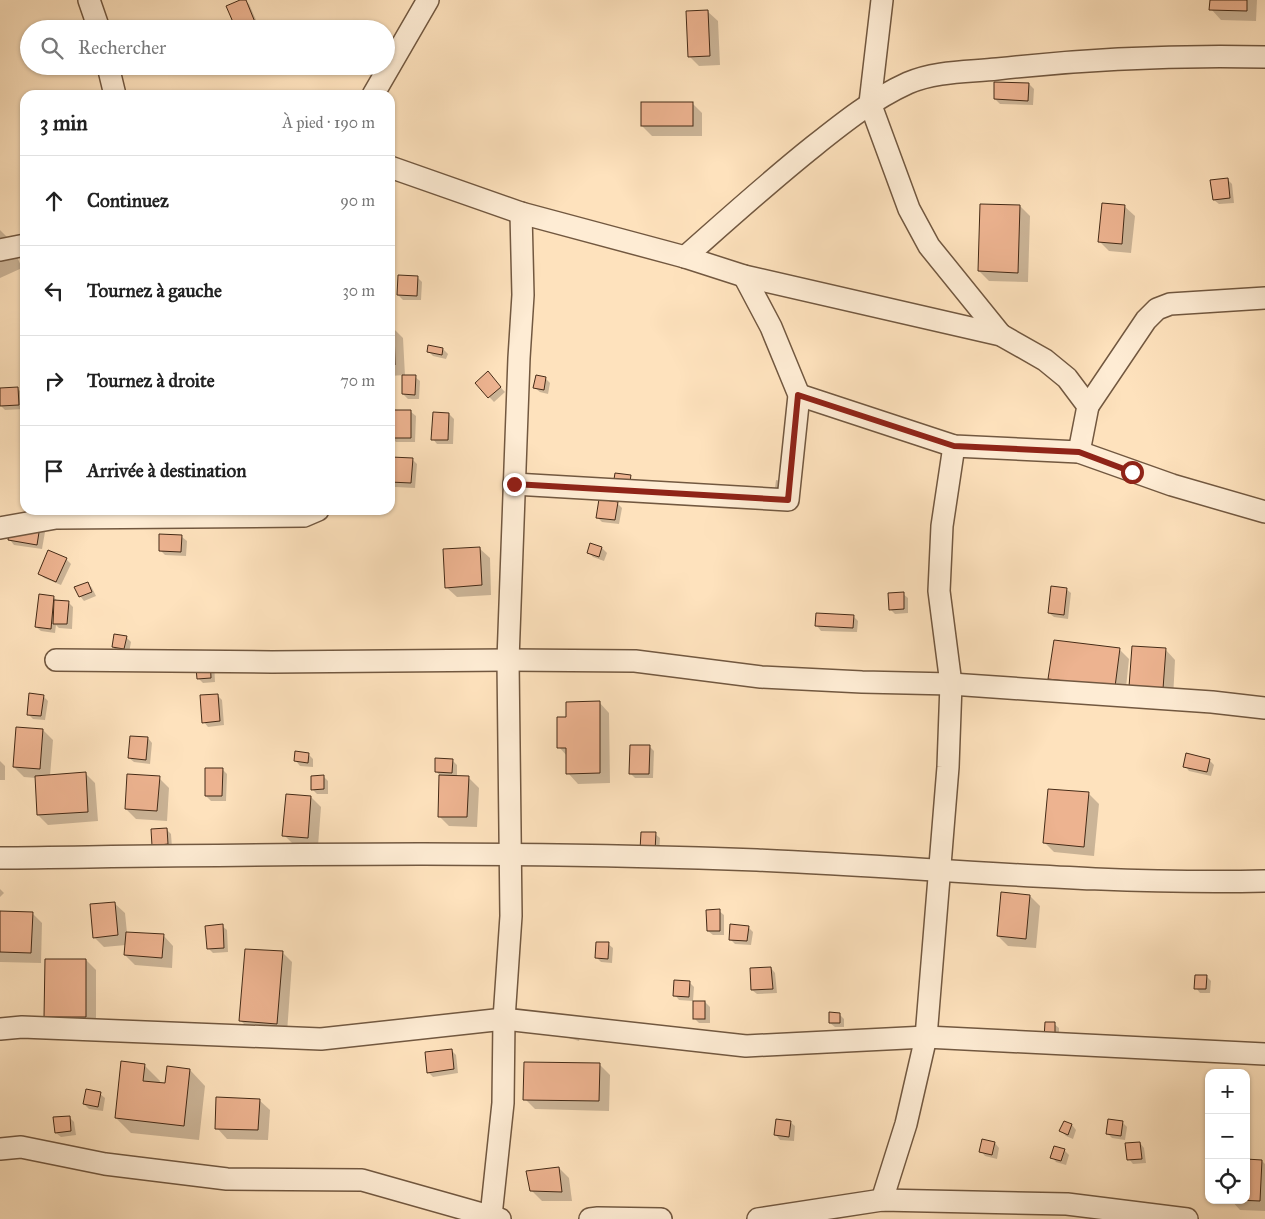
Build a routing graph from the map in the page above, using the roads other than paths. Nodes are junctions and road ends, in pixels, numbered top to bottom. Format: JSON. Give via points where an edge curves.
{"nodes":[{"id":1,"x":89,"y":0,"type":"edge"},
{"id":2,"x":428,"y":0,"type":"edge"},
{"id":3,"x":882,"y":0,"type":"edge"},
{"id":4,"x":96,"y":20,"type":"edge"},
{"id":5,"x":395,"y":57,"type":"edge"},
{"id":6,"x":1265,"y":57,"type":"edge"},
{"id":7,"x":110,"y":75,"type":"edge"},
{"id":8,"x":385,"y":75,"type":"edge"},
{"id":9,"x":114,"y":90,"type":"edge"},
{"id":10,"x":376,"y":90,"type":"edge"},
{"id":11,"x":870,"y":103,"type":"junction"},
{"id":12,"x":395,"y":169,"type":"edge"},
{"id":13,"x":521,"y":213,"type":"junction"},
{"id":14,"x":20,"y":246,"type":"edge"},
{"id":15,"x":0,"y":250,"type":"edge"},
{"id":16,"x":686,"y":257,"type":"junction"},
{"id":17,"x":744,"y":276,"type":"junction"},
{"id":18,"x":1265,"y":298,"type":"edge"},
{"id":19,"x":1001,"y":335,"type":"junction"},
{"id":20,"x":798,"y":395,"type":"junction"},
{"id":21,"x":1088,"y":406,"type":"junction"},
{"id":22,"x":954,"y":446,"type":"junction"},
{"id":23,"x":1079,"y":452,"type":"junction"},
{"id":24,"x":514,"y":484,"type":"junction"},
{"id":25,"x":1265,"y":512,"type":"edge"},
{"id":26,"x":306,"y":515,"type":"edge"},
{"id":27,"x":0,"y":528,"type":"edge"},
{"id":28,"x":56,"y":660,"type":"dead end"},
{"id":29,"x":508,"y":660,"type":"junction"},
{"id":30,"x":951,"y":684,"type":"junction"},
{"id":31,"x":1265,"y":708,"type":"edge"},
{"id":32,"x":510,"y":854,"type":"junction"},
{"id":33,"x":0,"y":858,"type":"edge"},
{"id":34,"x":940,"y":870,"type":"junction"},
{"id":35,"x":1265,"y":881,"type":"edge"},
{"id":36,"x":504,"y":1019,"type":"junction"},
{"id":37,"x":0,"y":1028,"type":"edge"},
{"id":38,"x":926,"y":1038,"type":"junction"},
{"id":39,"x":1265,"y":1054,"type":"edge"},
{"id":40,"x":0,"y":1149,"type":"edge"},
{"id":41,"x":869,"y":1207,"type":"edge"},
{"id":42,"x":495,"y":1217,"type":"edge"},
{"id":43,"x":590,"y":1219,"type":"edge"},
{"id":44,"x":661,"y":1219,"type":"edge"},
{"id":45,"x":758,"y":1219,"type":"edge"},
{"id":46,"x":1187,"y":1219,"type":"edge"}],
"edges":[{"from":1,"to":4,"type":"street"},
{"from":2,"to":5,"type":"street"},
{"from":3,"to":11,"type":"street"},
{"from":6,"to":11,"type":"street","via":[[1070,62],[938,75],[910,82]]},
{"from":7,"to":9,"type":"street"},
{"from":8,"to":10,"type":"street"},
{"from":11,"to":16,"type":"street","via":[[767,183]]},
{"from":11,"to":19,"type":"street","via":[[909,209],[928,246]]},
{"from":12,"to":13,"type":"street"},
{"from":13,"to":16,"type":"street"},
{"from":13,"to":24,"type":"street","via":[[523,295]]},
{"from":14,"to":15,"type":"street"},
{"from":16,"to":17,"type":"street"},
{"from":17,"to":19,"type":"street"},
{"from":17,"to":20,"type":"street","via":[[771,327]]},
{"from":18,"to":21,"type":"street","via":[[1170,304],[1157,309],[1146,320]]},
{"from":19,"to":21,"type":"street","via":[[1038,356],[1067,378]]},
{"from":20,"to":22,"type":"street"},
{"from":20,"to":24,"type":"street","via":[[788,500]]},
{"from":21,"to":23,"type":"street"},
{"from":22,"to":23,"type":"street"},
{"from":22,"to":30,"type":"street","via":[[942,526],[940,591]]},
{"from":23,"to":25,"type":"street","via":[[1172,485]]},
{"from":24,"to":29,"type":"street"},
{"from":26,"to":27,"type":"street","via":[[56,518]]},
{"from":28,"to":29,"type":"street"},
{"from":29,"to":30,"type":"street","via":[[635,661],[761,678]]},
{"from":29,"to":32,"type":"street"},
{"from":30,"to":31,"type":"street"},
{"from":30,"to":34,"type":"street"},
{"from":32,"to":33,"type":"street"},
{"from":32,"to":34,"type":"street","via":[[755,860]]},
{"from":32,"to":36,"type":"street","via":[[511,916]]},
{"from":34,"to":35,"type":"street","via":[[1118,880]]},
{"from":34,"to":38,"type":"street"},
{"from":36,"to":37,"type":"street","via":[[321,1039]]},
{"from":36,"to":38,"type":"street","via":[[746,1046]]},
{"from":36,"to":42,"type":"street","via":[[503,1103]]},
{"from":38,"to":39,"type":"street"},
{"from":38,"to":41,"type":"street","via":[[906,1124]]},
{"from":40,"to":42,"type":"street","via":[[21,1147],[105,1164],[227,1179],[362,1180]]},
{"from":41,"to":45,"type":"street"},
{"from":41,"to":46,"type":"street","via":[[1067,1204]]},
{"from":43,"to":44,"type":"street"}]}
